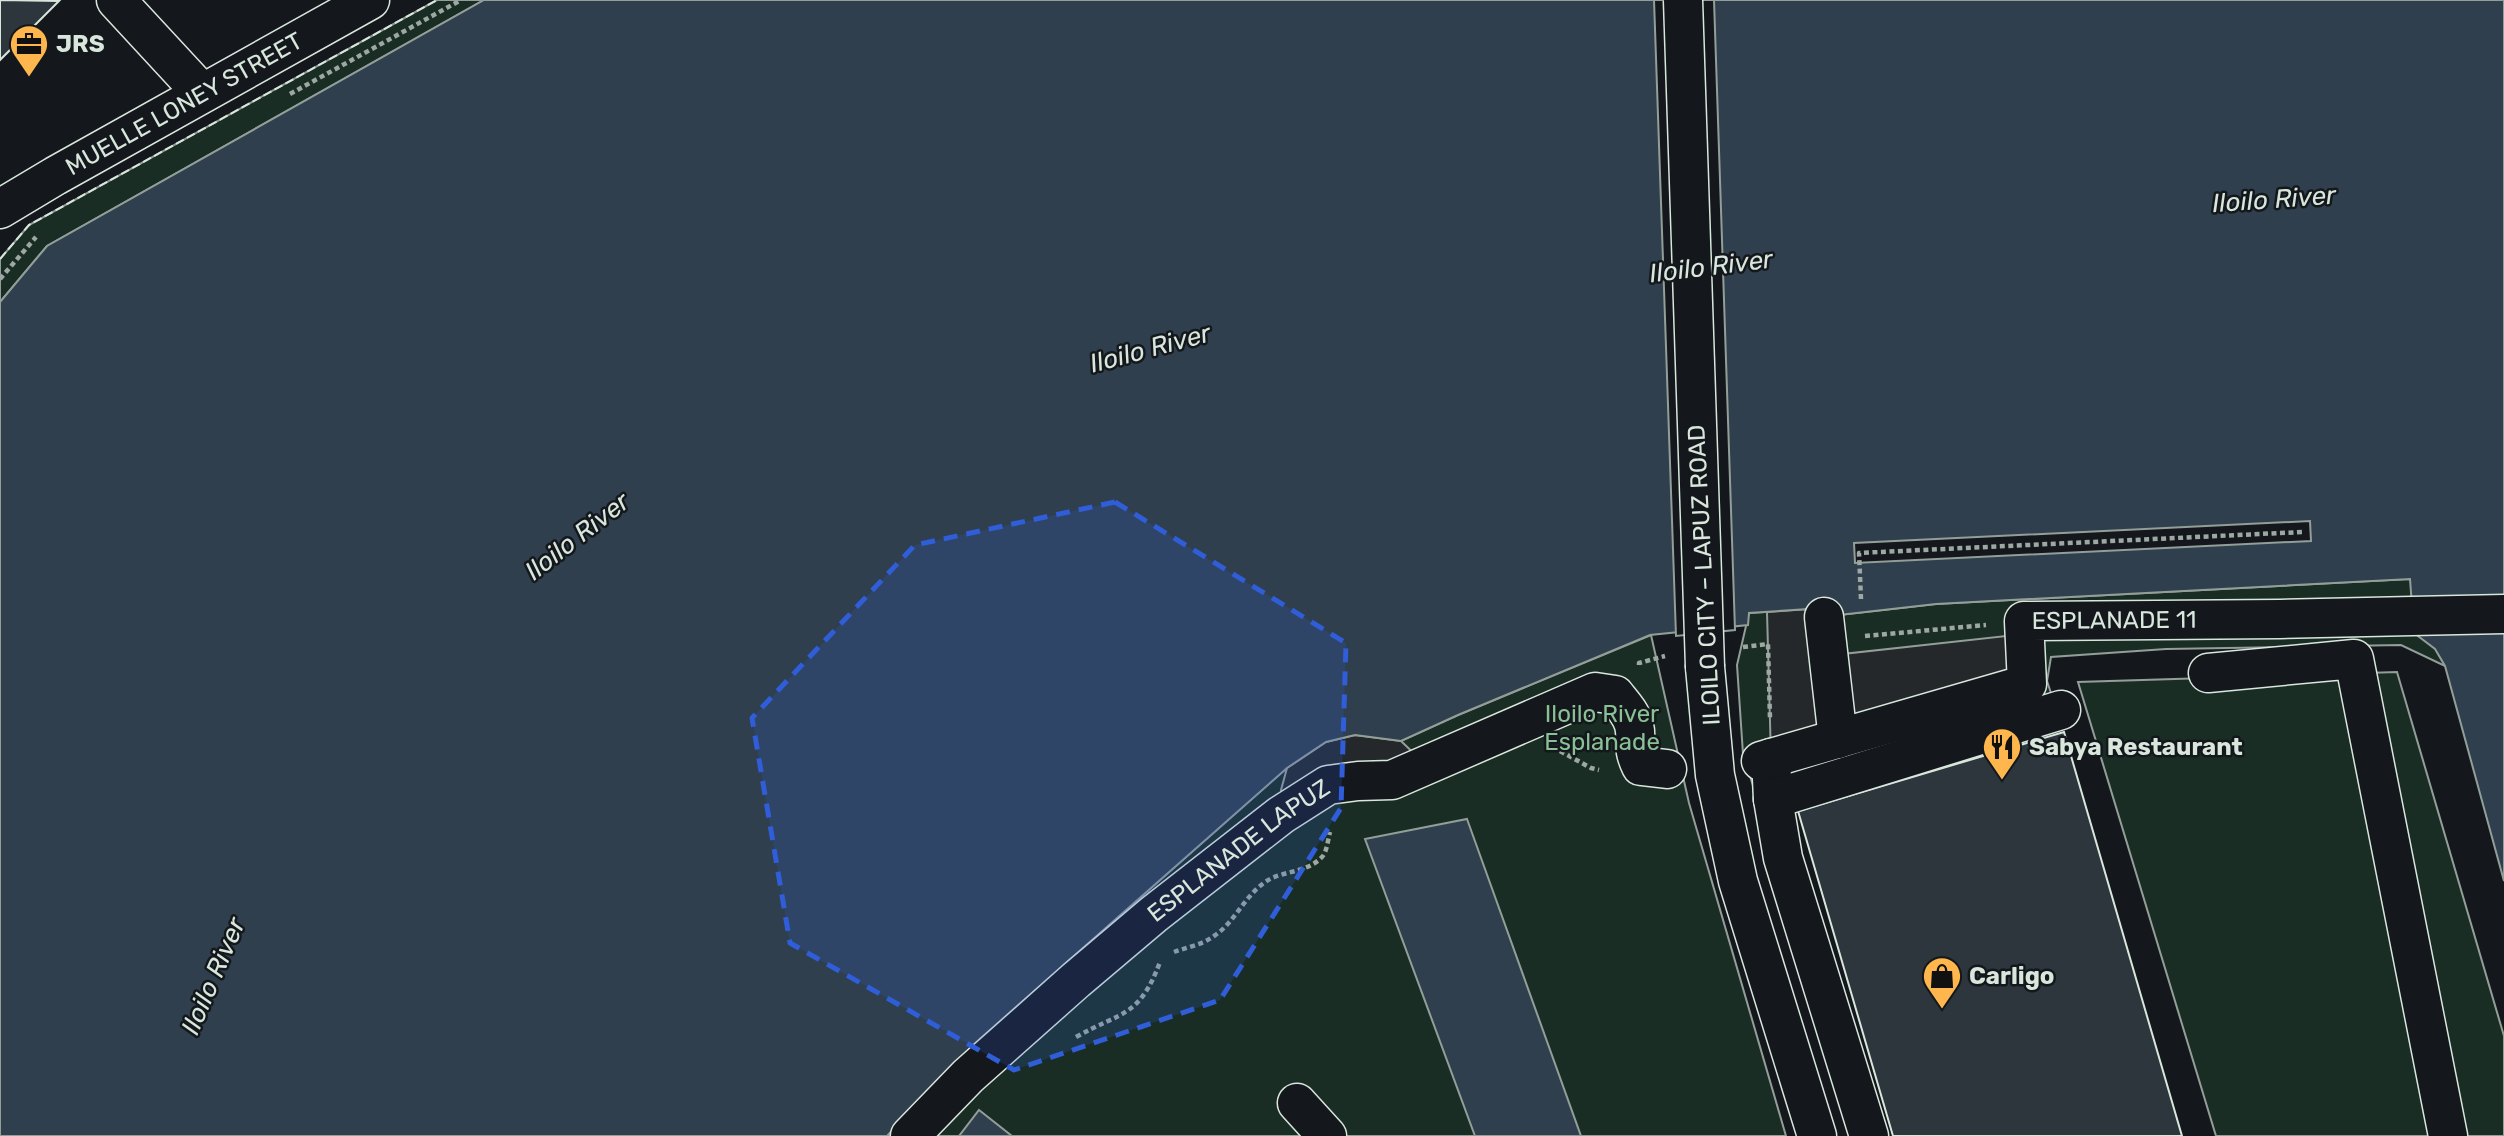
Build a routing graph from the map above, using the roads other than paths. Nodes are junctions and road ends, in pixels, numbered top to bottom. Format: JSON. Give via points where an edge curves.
{"nodes":[{"id":1,"x":116,"y":0,"type":"edge"},
{"id":2,"x":370,"y":0,"type":"edge"},
{"id":3,"x":1684,"y":0,"type":"edge"},
{"id":4,"x":202,"y":93,"type":"junction"},
{"id":5,"x":0,"y":209,"type":"edge"},
{"id":6,"x":2504,"y":614,"type":"edge"},
{"id":7,"x":1824,"y":617,"type":"dead end"},
{"id":8,"x":2208,"y":673,"type":"dead end"},
{"id":9,"x":2061,"y":710,"type":"dead end"},
{"id":10,"x":1838,"y":739,"type":"junction"},
{"id":11,"x":1667,"y":769,"type":"dead end"},
{"id":12,"x":1773,"y":799,"type":"junction"},
{"id":13,"x":1297,"y":1103,"type":"dead end"},
{"id":14,"x":909,"y":1136,"type":"edge"},
{"id":15,"x":1327,"y":1136,"type":"edge"},
{"id":16,"x":1817,"y":1136,"type":"edge"},
{"id":17,"x":1869,"y":1136,"type":"edge"},
{"id":18,"x":2448,"y":1136,"type":"edge"}],
"edges":[{"from":1,"to":4,"type":"street"},
{"from":2,"to":4,"type":"street","name":"MUELLE LONEY STREET"},
{"from":3,"to":16,"type":"street","name":"ILOILO CITY – LAPUZ ROAD","bridge":true,"via":[[1714,775],[1738,881]]},
{"from":4,"to":5,"type":"street","name":"MUELLE LONEY STREET"},
{"from":6,"to":10,"type":"street","name":"ESPLANADE 11","via":[[2024,621],[2027,684]]},
{"from":7,"to":10,"type":"street"},
{"from":8,"to":18,"type":"street","via":[[2354,659]]},
{"from":9,"to":12,"type":"street"},
{"from":10,"to":12,"type":"street","name":"ESPLANADE 11","via":[[1766,760]]},
{"from":11,"to":14,"type":"street","name":"ESPLANADE LAPUZ","via":[[1641,766],[1634,752],[1635,726],[1627,709],[1615,695],[1595,692],[1392,780],[1328,785],[1281,815],[1154,914],[968,1076]]},
{"from":12,"to":17,"type":"street","via":[[1783,858]]},
{"from":13,"to":15,"type":"street"}]}
